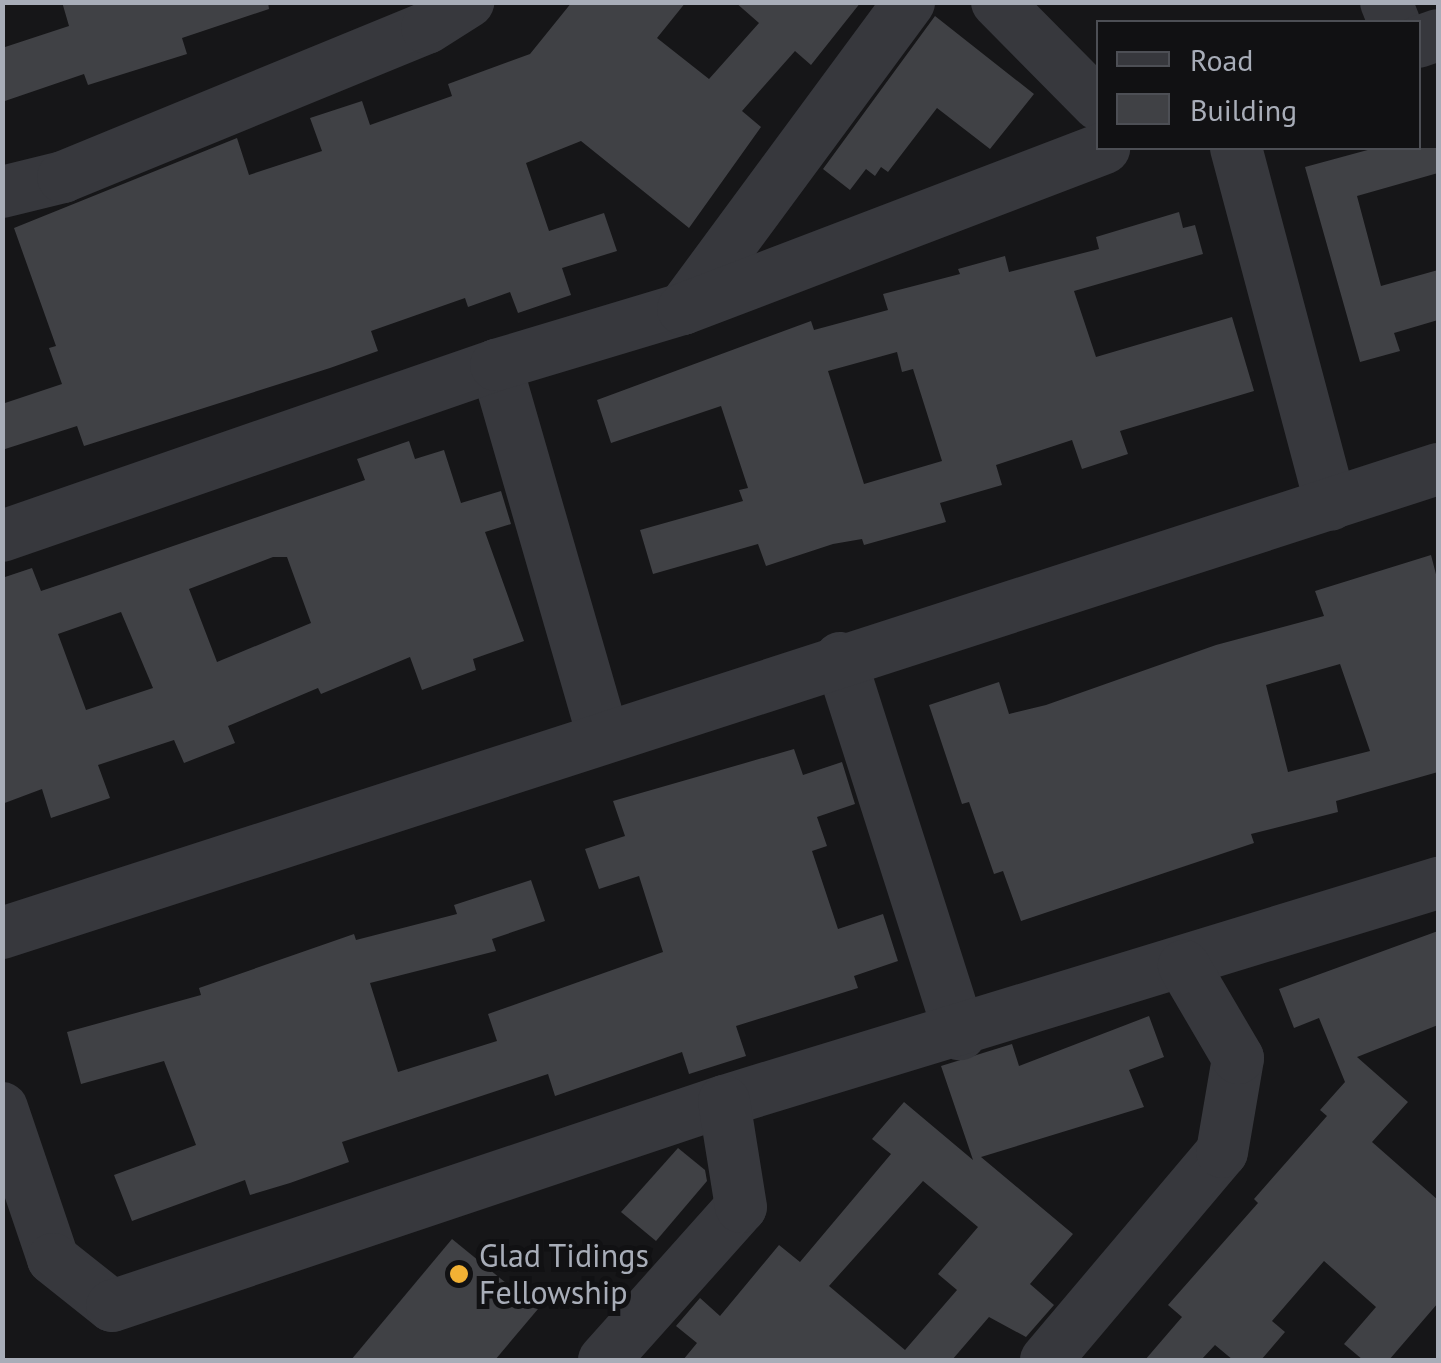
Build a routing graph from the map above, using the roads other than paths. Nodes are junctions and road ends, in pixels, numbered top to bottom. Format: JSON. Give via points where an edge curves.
{"nodes":[{"id":1,"x":468,"y":2,"type":"edge"},
{"id":2,"x":909,"y":2,"type":"edge"},
{"id":3,"x":997,"y":2,"type":"edge"},
{"id":4,"x":1096,"y":102,"type":"edge"},
{"id":5,"x":1099,"y":150,"type":"edge"},
{"id":6,"x":1237,"y":150,"type":"edge"},
{"id":7,"x":2,"y":192,"type":"edge"},
{"id":8,"x":683,"y":309,"type":"junction"},
{"id":9,"x":496,"y":364,"type":"junction"},
{"id":10,"x":1438,"y":468,"type":"edge"},
{"id":11,"x":1331,"y":505,"type":"junction"},
{"id":12,"x":2,"y":536,"type":"edge"},
{"id":13,"x":840,"y":658,"type":"junction"},
{"id":14,"x":604,"y":738,"type":"junction"},
{"id":15,"x":1438,"y":884,"type":"edge"},
{"id":16,"x":2,"y":933,"type":"edge"},
{"id":17,"x":1184,"y":966,"type":"junction"},
{"id":18,"x":960,"y":1034,"type":"junction"},
{"id":19,"x":724,"y":1101,"type":"junction"},
{"id":20,"x":2,"y":1108,"type":"edge"},
{"id":21,"x":604,"y":1360,"type":"edge"},
{"id":22,"x":1046,"y":1360,"type":"edge"}],
"edges":[{"from":1,"to":7,"type":"street","via":[[427,28],[82,169]]},
{"from":2,"to":8,"type":"street"},
{"from":3,"to":4,"type":"street"},
{"from":5,"to":8,"type":"street"},
{"from":6,"to":11,"type":"street"},
{"from":8,"to":9,"type":"street"},
{"from":9,"to":12,"type":"street"},
{"from":9,"to":14,"type":"street"},
{"from":10,"to":11,"type":"street"},
{"from":11,"to":13,"type":"street"},
{"from":13,"to":14,"type":"street"},
{"from":13,"to":18,"type":"street"},
{"from":14,"to":16,"type":"street"},
{"from":15,"to":17,"type":"street"},
{"from":17,"to":18,"type":"street"},
{"from":17,"to":22,"type":"street","via":[[1238,1058],[1222,1152]]},
{"from":18,"to":19,"type":"street"},
{"from":19,"to":20,"type":"street","via":[[112,1306],[54,1259]]},
{"from":19,"to":21,"type":"street","via":[[742,1207]]}]}
